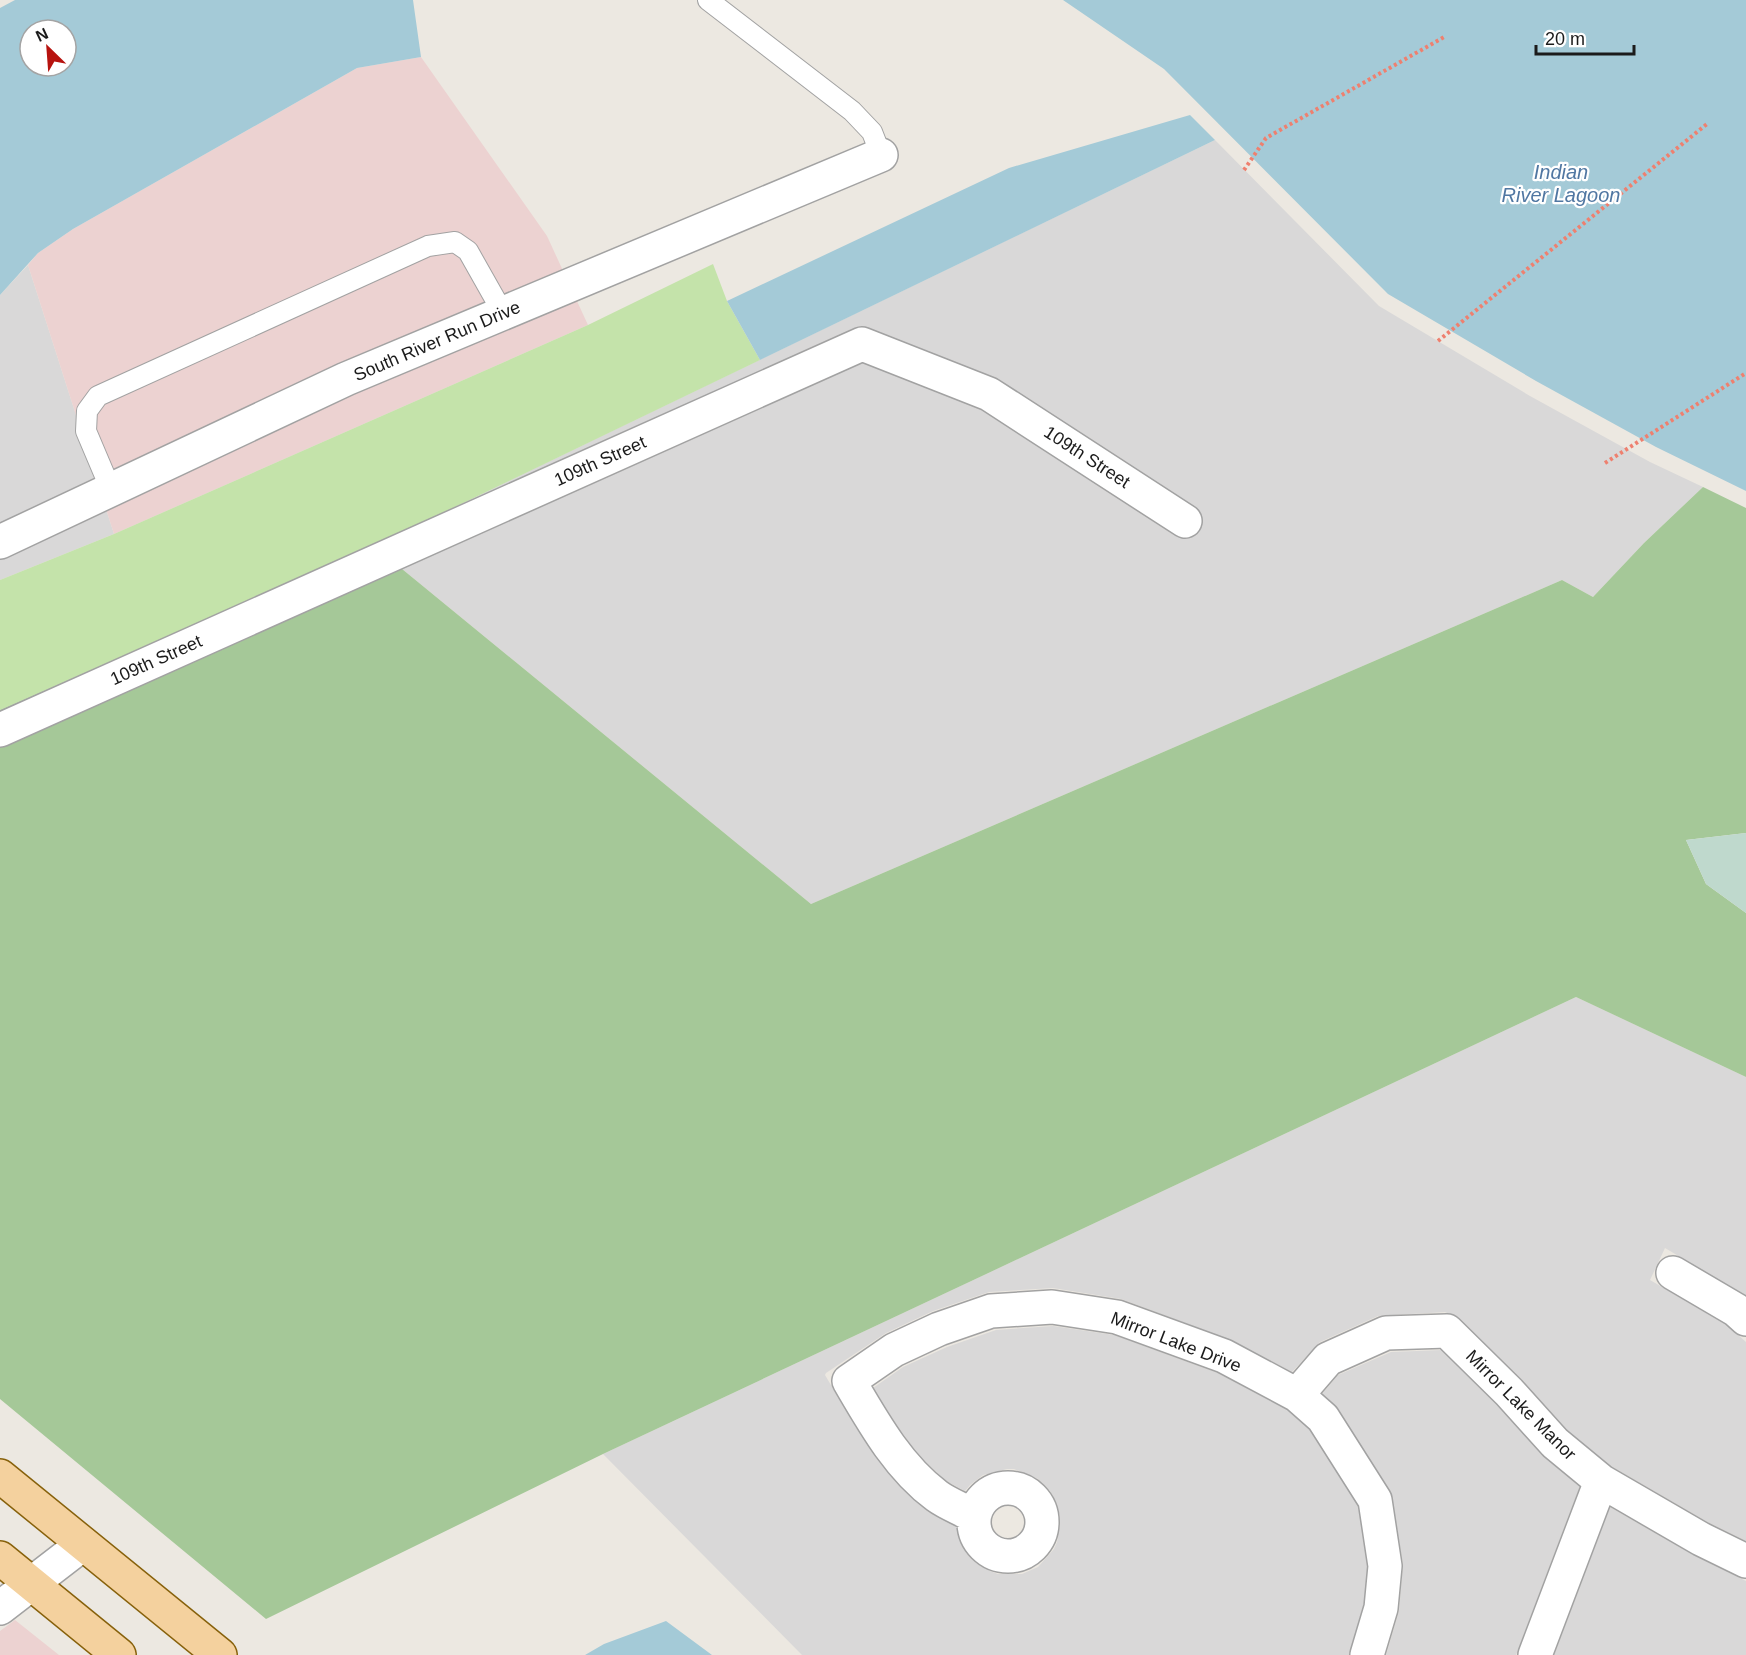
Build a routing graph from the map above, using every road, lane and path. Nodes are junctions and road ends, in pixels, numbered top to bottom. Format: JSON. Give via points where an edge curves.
{"nodes":[{"id":1,"x":708,"y":0,"type":"edge"},
{"id":2,"x":1446,"y":36,"type":"dead end"},
{"id":3,"x":1707,"y":124,"type":"dead end"},
{"id":4,"x":881,"y":154,"type":"joint"},
{"id":5,"x":1244,"y":170,"type":"dead end"},
{"id":6,"x":503,"y":313,"type":"junction"},
{"id":7,"x":1438,"y":341,"type":"dead end"},
{"id":8,"x":1746,"y":373,"type":"edge"},
{"id":9,"x":1605,"y":463,"type":"dead end"},
{"id":10,"x":111,"y":490,"type":"junction"},
{"id":11,"x":1185,"y":521,"type":"dead end"},
{"id":12,"x":0,"y":542,"type":"edge"},
{"id":13,"x":0,"y":730,"type":"edge"},
{"id":14,"x":1673,"y":1273,"type":"dead end"},
{"id":15,"x":1746,"y":1319,"type":"edge"},
{"id":16,"x":1297,"y":1395,"type":"junction"},
{"id":17,"x":0,"y":1476,"type":"edge"},
{"id":18,"x":1601,"y":1481,"type":"junction"},
{"id":19,"x":974,"y":1516,"type":"dead end"},
{"id":20,"x":83,"y":1544,"type":"junction"},
{"id":21,"x":0,"y":1558,"type":"edge"},
{"id":22,"x":1746,"y":1562,"type":"edge"},
{"id":23,"x":32,"y":1584,"type":"junction"},
{"id":24,"x":0,"y":1608,"type":"edge"},
{"id":25,"x":119,"y":1655,"type":"edge"},
{"id":26,"x":220,"y":1655,"type":"edge"},
{"id":27,"x":1368,"y":1655,"type":"edge"},
{"id":28,"x":1535,"y":1655,"type":"edge"}],
"edges":[{"from":1,"to":4,"type":"lane","via":[[852,111],[872,132]]},
{"from":2,"to":5,"type":"path","via":[[1266,138]]},
{"from":3,"to":7,"type":"path"},
{"from":4,"to":6,"type":"street","name":"South River Run Drive"},
{"from":6,"to":10,"type":"street","name":"South River Run Drive","via":[[346,379]]},
{"from":6,"to":10,"type":"lane","via":[[468,251],[455,242],[429,246],[386,265],[98,396],[87,411],[86,431]]},
{"from":8,"to":9,"type":"path"},
{"from":10,"to":12,"type":"street","name":"South River Run Drive"},
{"from":11,"to":13,"type":"street","name":"109th Street","via":[[988,394],[862,344]]},
{"from":14,"to":15,"type":"street"},
{"from":16,"to":18,"type":"street","name":"Mirror Lake Manor","via":[[1328,1359],[1386,1333],[1447,1331],[1555,1443]]},
{"from":16,"to":19,"type":"street","name":"Mirror Lake Drive","via":[[1224,1356],[1117,1317],[1052,1307],[992,1311],[939,1329],[894,1350],[849,1381],[906,1468],[938,1497]]},
{"from":16,"to":27,"type":"street","name":"Mirror Lake Drive","via":[[1323,1418],[1375,1500],[1385,1566],[1381,1608]]},
{"from":17,"to":20,"type":"main road"},
{"from":18,"to":22,"type":"street","name":"Mirror Lake Manor"},
{"from":18,"to":28,"type":"street"},
{"from":20,"to":23,"type":"street"},
{"from":20,"to":26,"type":"main road"},
{"from":21,"to":23,"type":"main road"},
{"from":23,"to":24,"type":"street"},
{"from":23,"to":25,"type":"main road"}]}
